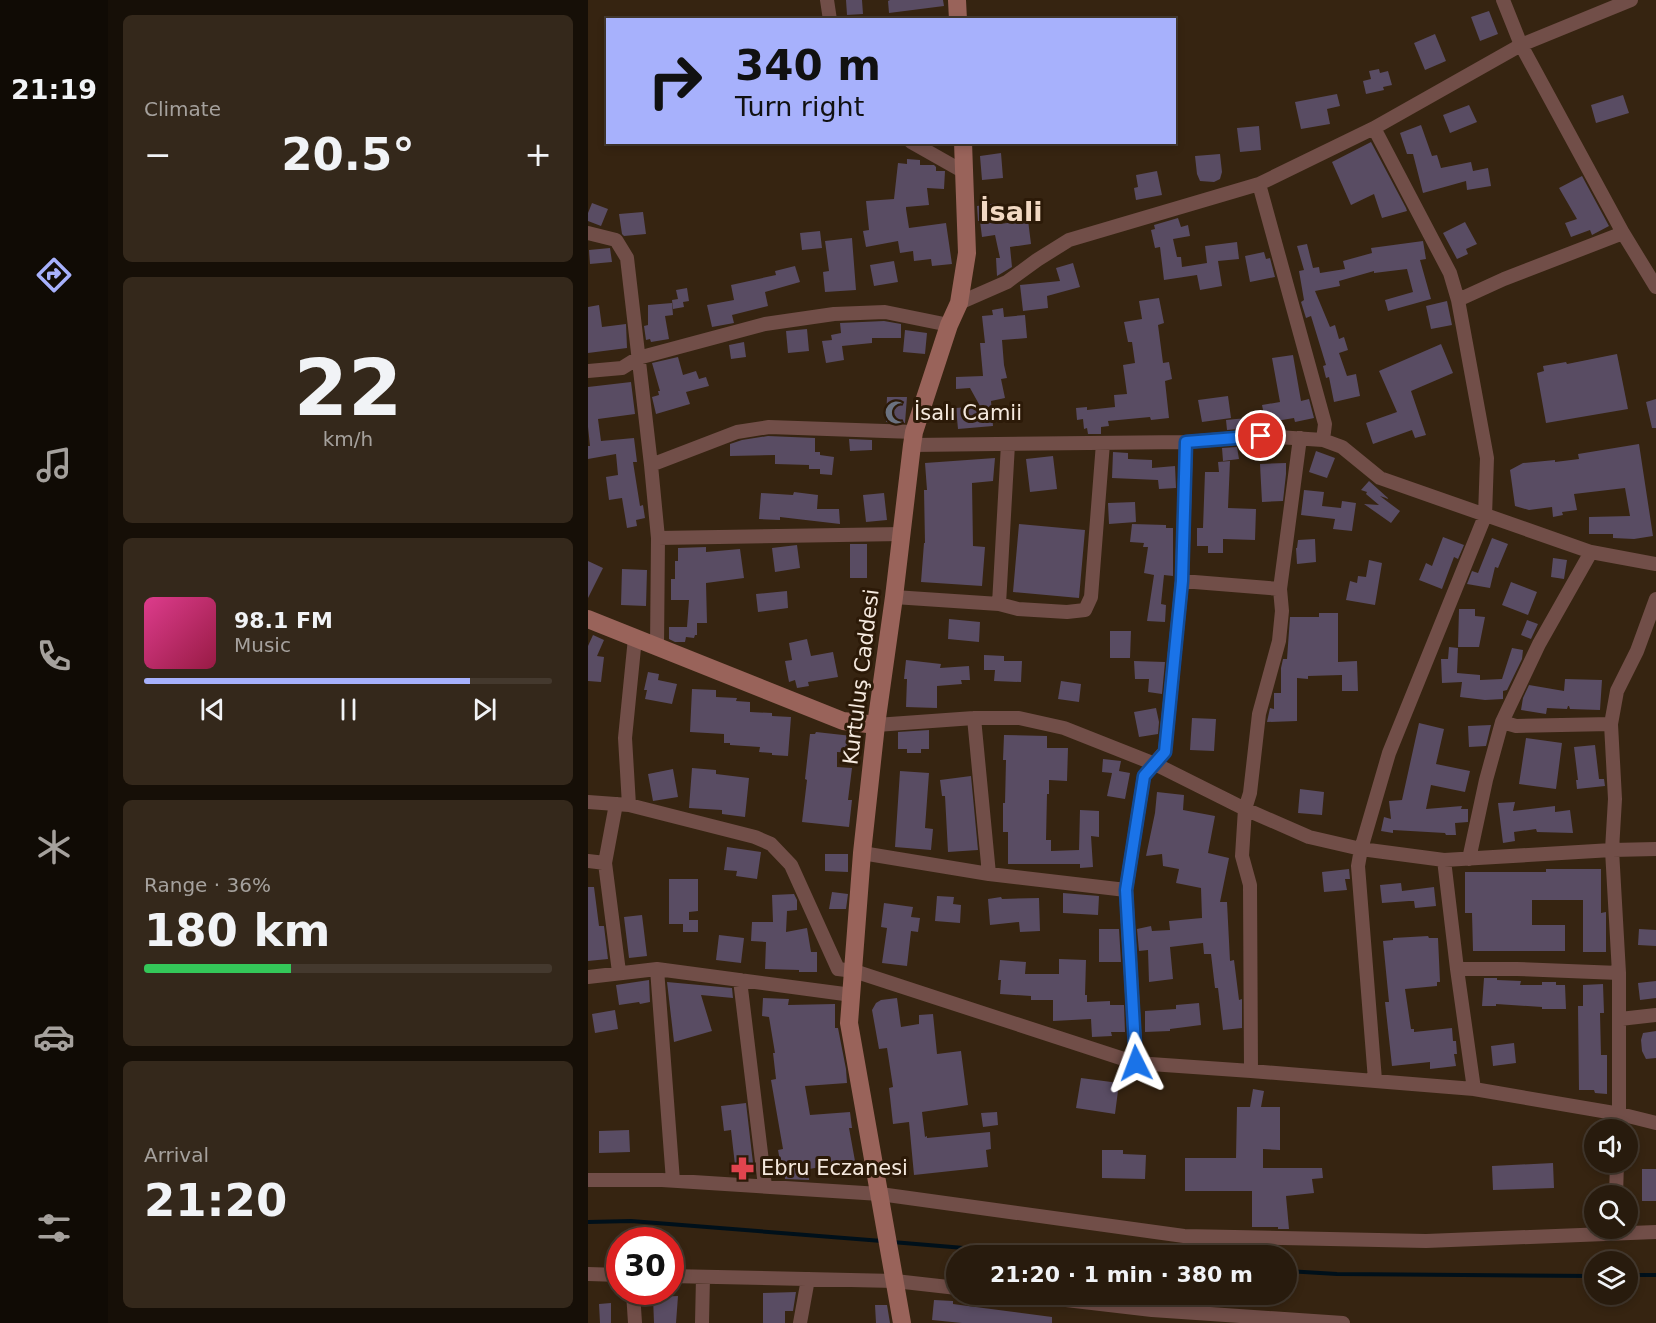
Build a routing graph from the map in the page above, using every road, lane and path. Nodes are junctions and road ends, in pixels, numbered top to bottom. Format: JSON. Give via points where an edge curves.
{"nodes":[{"id":1,"x":827,"y":0,"type":"edge"},
{"id":2,"x":957,"y":0,"type":"edge"},
{"id":3,"x":1503,"y":0,"type":"edge"},
{"id":4,"x":1631,"y":0,"type":"edge"},
{"id":5,"x":830,"y":18,"type":"edge"},
{"id":6,"x":958,"y":18,"type":"edge"},
{"id":7,"x":1521,"y":45,"type":"junction"},
{"id":8,"x":1374,"y":128,"type":"junction"},
{"id":9,"x":915,"y":144,"type":"edge"},
{"id":10,"x":963,"y":144,"type":"edge"},
{"id":11,"x":964,"y":172,"type":"junction"},
{"id":12,"x":1259,"y":184,"type":"junction"},
{"id":13,"x":588,"y":233,"type":"edge"},
{"id":14,"x":1623,"y":233,"type":"junction"},
{"id":15,"x":1656,"y":287,"type":"edge"},
{"id":16,"x":1458,"y":300,"type":"junction"},
{"id":17,"x":959,"y":303,"type":"junction"},
{"id":18,"x":949,"y":326,"type":"junction"},
{"id":19,"x":638,"y":358,"type":"junction"},
{"id":20,"x":588,"y":371,"type":"edge"},
{"id":21,"x":1300,"y":438,"type":"junction"},
{"id":22,"x":913,"y":439,"type":"junction"},
{"id":23,"x":1323,"y":440,"type":"junction"},
{"id":24,"x":1186,"y":442,"type":"junction"},
{"id":25,"x":1103,"y":443,"type":"junction"},
{"id":26,"x":1008,"y":444,"type":"junction"},
{"id":27,"x":651,"y":465,"type":"junction"},
{"id":28,"x":1485,"y":516,"type":"junction"},
{"id":29,"x":902,"y":534,"type":"junction"},
{"id":30,"x":658,"y":538,"type":"junction"},
{"id":31,"x":1591,"y":552,"type":"junction"},
{"id":32,"x":1656,"y":564,"type":"edge"},
{"id":33,"x":1182,"y":581,"type":"junction"},
{"id":34,"x":1280,"y":589,"type":"junction"},
{"id":35,"x":894,"y":597,"type":"junction"},
{"id":36,"x":1656,"y":599,"type":"edge"},
{"id":37,"x":999,"y":604,"type":"junction"},
{"id":38,"x":588,"y":619,"type":"edge"},
{"id":39,"x":634,"y":638,"type":"junction"},
{"id":40,"x":657,"y":646,"type":"junction"},
{"id":41,"x":974,"y":718,"type":"junction"},
{"id":42,"x":1503,"y":722,"type":"junction"},
{"id":43,"x":1611,"y":724,"type":"junction"},
{"id":44,"x":876,"y":725,"type":"junction"},
{"id":45,"x":1155,"y":764,"type":"junction"},
{"id":46,"x":588,"y":802,"type":"edge"},
{"id":47,"x":623,"y":805,"type":"junction"},
{"id":48,"x":1245,"y":809,"type":"junction"},
{"id":49,"x":1361,"y":849,"type":"junction"},
{"id":50,"x":1656,"y":849,"type":"edge"},
{"id":51,"x":1612,"y":850,"type":"junction"},
{"id":52,"x":862,"y":853,"type":"junction"},
{"id":53,"x":1468,"y":858,"type":"junction"},
{"id":54,"x":1444,"y":860,"type":"junction"},
{"id":55,"x":588,"y":861,"type":"edge"},
{"id":56,"x":605,"y":863,"type":"junction"},
{"id":57,"x":989,"y":874,"type":"junction"},
{"id":58,"x":1126,"y":890,"type":"junction"},
{"id":59,"x":657,"y":969,"type":"junction"},
{"id":60,"x":1457,"y":969,"type":"junction"},
{"id":61,"x":854,"y":971,"type":"junction"},
{"id":62,"x":619,"y":972,"type":"junction"},
{"id":63,"x":1619,"y":973,"type":"junction"},
{"id":64,"x":588,"y":977,"type":"edge"},
{"id":65,"x":740,"y":980,"type":"junction"},
{"id":66,"x":852,"y":995,"type":"junction"},
{"id":67,"x":1656,"y":1015,"type":"edge"},
{"id":68,"x":1620,"y":1019,"type":"junction"},
{"id":69,"x":1136,"y":1063,"type":"junction"},
{"id":70,"x":1251,"y":1071,"type":"junction"},
{"id":71,"x":1376,"y":1080,"type":"junction"},
{"id":72,"x":1474,"y":1089,"type":"junction"},
{"id":73,"x":1620,"y":1114,"type":"junction"},
{"id":74,"x":1620,"y":1119,"type":"edge"},
{"id":75,"x":1656,"y":1123,"type":"edge"},
{"id":76,"x":588,"y":1180,"type":"edge"},
{"id":77,"x":673,"y":1181,"type":"junction"},
{"id":78,"x":765,"y":1186,"type":"junction"},
{"id":79,"x":880,"y":1194,"type":"junction"},
{"id":80,"x":1638,"y":1232,"type":"edge"},
{"id":81,"x":1656,"y":1232,"type":"edge"},
{"id":82,"x":1584,"y":1233,"type":"edge"},
{"id":83,"x":893,"y":1273,"type":"junction"},
{"id":84,"x":588,"y":1274,"type":"edge"},
{"id":85,"x":606,"y":1275,"type":"edge"},
{"id":86,"x":684,"y":1276,"type":"edge"},
{"id":87,"x":703,"y":1277,"type":"junction"},
{"id":88,"x":808,"y":1279,"type":"junction"},
{"id":89,"x":946,"y":1285,"type":"edge"},
{"id":90,"x":634,"y":1305,"type":"edge"},
{"id":91,"x":1084,"y":1305,"type":"edge"},
{"id":92,"x":1152,"y":1316,"type":"edge"},
{"id":93,"x":635,"y":1323,"type":"edge"},
{"id":94,"x":702,"y":1323,"type":"edge"},
{"id":95,"x":800,"y":1323,"type":"edge"},
{"id":96,"x":902,"y":1323,"type":"edge"},
{"id":97,"x":1343,"y":1323,"type":"edge"}],
"edges":[{"from":1,"to":5,"type":"street"},
{"from":2,"to":6,"type":"main road"},
{"from":3,"to":7,"type":"street"},
{"from":4,"to":7,"type":"street"},
{"from":7,"to":8,"type":"street"},
{"from":7,"to":14,"type":"street"},
{"from":8,"to":12,"type":"street"},
{"from":8,"to":16,"type":"street","via":[[1450,273]]},
{"from":9,"to":11,"type":"street"},
{"from":10,"to":11,"type":"main road","name":"Kurtuluş Caddesi"},
{"from":11,"to":17,"type":"main road","name":"Kurtuluş Caddesi","via":[[967,253]]},
{"from":12,"to":17,"type":"street","via":[[1068,240],[1007,282]]},
{"from":12,"to":23,"type":"street","via":[[1325,424]]},
{"from":13,"to":19,"type":"street","via":[[616,240],[627,258]]},
{"from":14,"to":15,"type":"street"},
{"from":14,"to":16,"type":"street"},
{"from":16,"to":28,"type":"street","via":[[1487,458]]},
{"from":17,"to":18,"type":"main road","name":"Kurtuluş Caddesi"},
{"from":18,"to":19,"type":"street","via":[[885,312],[834,314],[765,324]]},
{"from":18,"to":22,"type":"main road","name":"Kurtuluş Caddesi"},
{"from":19,"to":20,"type":"street","via":[[621,368]]},
{"from":19,"to":27,"type":"street"},
{"from":21,"to":23,"type":"street"},
{"from":21,"to":24,"type":"street","via":[[1261,436]]},
{"from":21,"to":34,"type":"street"},
{"from":22,"to":26,"type":"street"},
{"from":22,"to":27,"type":"street","via":[[769,427],[737,432]]},
{"from":22,"to":29,"type":"main road","name":"Kurtuluş Caddesi"},
{"from":23,"to":28,"type":"street","via":[[1342,447],[1380,478]]},
{"from":24,"to":25,"type":"street"},
{"from":24,"to":33,"type":"street"},
{"from":25,"to":26,"type":"street"},
{"from":25,"to":37,"type":"street","via":[[1091,597],[1085,610],[1018,609]]},
{"from":26,"to":37,"type":"street"},
{"from":27,"to":30,"type":"street"},
{"from":28,"to":31,"type":"street"},
{"from":28,"to":49,"type":"street","via":[[1389,753]]},
{"from":29,"to":30,"type":"street"},
{"from":29,"to":35,"type":"main road","name":"Kurtuluş Caddesi"},
{"from":30,"to":40,"type":"street"},
{"from":31,"to":32,"type":"street"},
{"from":31,"to":42,"type":"street","via":[[1539,644]]},
{"from":33,"to":34,"type":"street"},
{"from":33,"to":45,"type":"street","via":[[1165,752]]},
{"from":34,"to":48,"type":"street","via":[[1279,641],[1259,714]]},
{"from":35,"to":37,"type":"street"},
{"from":35,"to":44,"type":"main road","name":"Kurtuluş Caddesi"},
{"from":36,"to":43,"type":"street","via":[[1617,691]]},
{"from":38,"to":39,"type":"main road"},
{"from":39,"to":40,"type":"main road"},
{"from":39,"to":47,"type":"street"},
{"from":40,"to":44,"type":"main road","via":[[843,721]]},
{"from":41,"to":44,"type":"street"},
{"from":41,"to":45,"type":"street","via":[[1019,718],[1064,728]]},
{"from":41,"to":57,"type":"street"},
{"from":42,"to":43,"type":"street","via":[[1516,726]]},
{"from":42,"to":53,"type":"street"},
{"from":43,"to":51,"type":"street","via":[[1615,799]]},
{"from":44,"to":52,"type":"main road","name":"Kurtuluş Caddesi"},
{"from":45,"to":48,"type":"street"},
{"from":45,"to":58,"type":"street","via":[[1144,776]]},
{"from":46,"to":47,"type":"street"},
{"from":47,"to":56,"type":"street"},
{"from":47,"to":61,"type":"street","via":[[771,844],[792,866],[838,969]]},
{"from":48,"to":49,"type":"street","via":[[1309,837]]},
{"from":48,"to":70,"type":"street","via":[[1242,856],[1250,885]]},
{"from":49,"to":54,"type":"street"},
{"from":49,"to":71,"type":"street","via":[[1358,866]]},
{"from":50,"to":51,"type":"street"},
{"from":51,"to":53,"type":"street"},
{"from":51,"to":63,"type":"street"},
{"from":52,"to":57,"type":"street"},
{"from":52,"to":61,"type":"main road","name":"Kurtuluş Caddesi"},
{"from":53,"to":54,"type":"street"},
{"from":54,"to":60,"type":"street"},
{"from":55,"to":56,"type":"street"},
{"from":56,"to":62,"type":"street"},
{"from":57,"to":58,"type":"street"},
{"from":58,"to":69,"type":"street"},
{"from":59,"to":62,"type":"street"},
{"from":59,"to":65,"type":"street"},
{"from":59,"to":77,"type":"street"},
{"from":60,"to":63,"type":"street"},
{"from":60,"to":72,"type":"street"},
{"from":61,"to":66,"type":"main road","name":"Kurtuluş Caddesi"},
{"from":61,"to":69,"type":"street"},
{"from":62,"to":64,"type":"street"},
{"from":63,"to":68,"type":"street"},
{"from":65,"to":66,"type":"street"},
{"from":65,"to":78,"type":"street"},
{"from":66,"to":79,"type":"main road","name":"Kurtuluş Caddesi","via":[[849,1023]]},
{"from":67,"to":68,"type":"street"},
{"from":68,"to":73,"type":"street"},
{"from":69,"to":70,"type":"street"},
{"from":70,"to":71,"type":"street"},
{"from":71,"to":72,"type":"street"},
{"from":72,"to":73,"type":"street"},
{"from":73,"to":74,"type":"street"},
{"from":73,"to":75,"type":"street"},
{"from":76,"to":77,"type":"street"},
{"from":77,"to":78,"type":"street"},
{"from":78,"to":79,"type":"street"},
{"from":79,"to":82,"type":"street","via":[[1184,1236],[1426,1241]]},
{"from":79,"to":83,"type":"main road","name":"Kurtuluş Caddesi"},
{"from":80,"to":81,"type":"street"},
{"from":83,"to":88,"type":"street"},
{"from":83,"to":89,"type":"street"},
{"from":83,"to":96,"type":"main road","name":"Kurtuluş Caddesi"},
{"from":84,"to":85,"type":"street"},
{"from":86,"to":87,"type":"street"},
{"from":87,"to":88,"type":"street"},
{"from":87,"to":94,"type":"street"},
{"from":88,"to":95,"type":"street"},
{"from":90,"to":93,"type":"street"},
{"from":91,"to":92,"type":"street"},
{"from":92,"to":97,"type":"street"}]}
